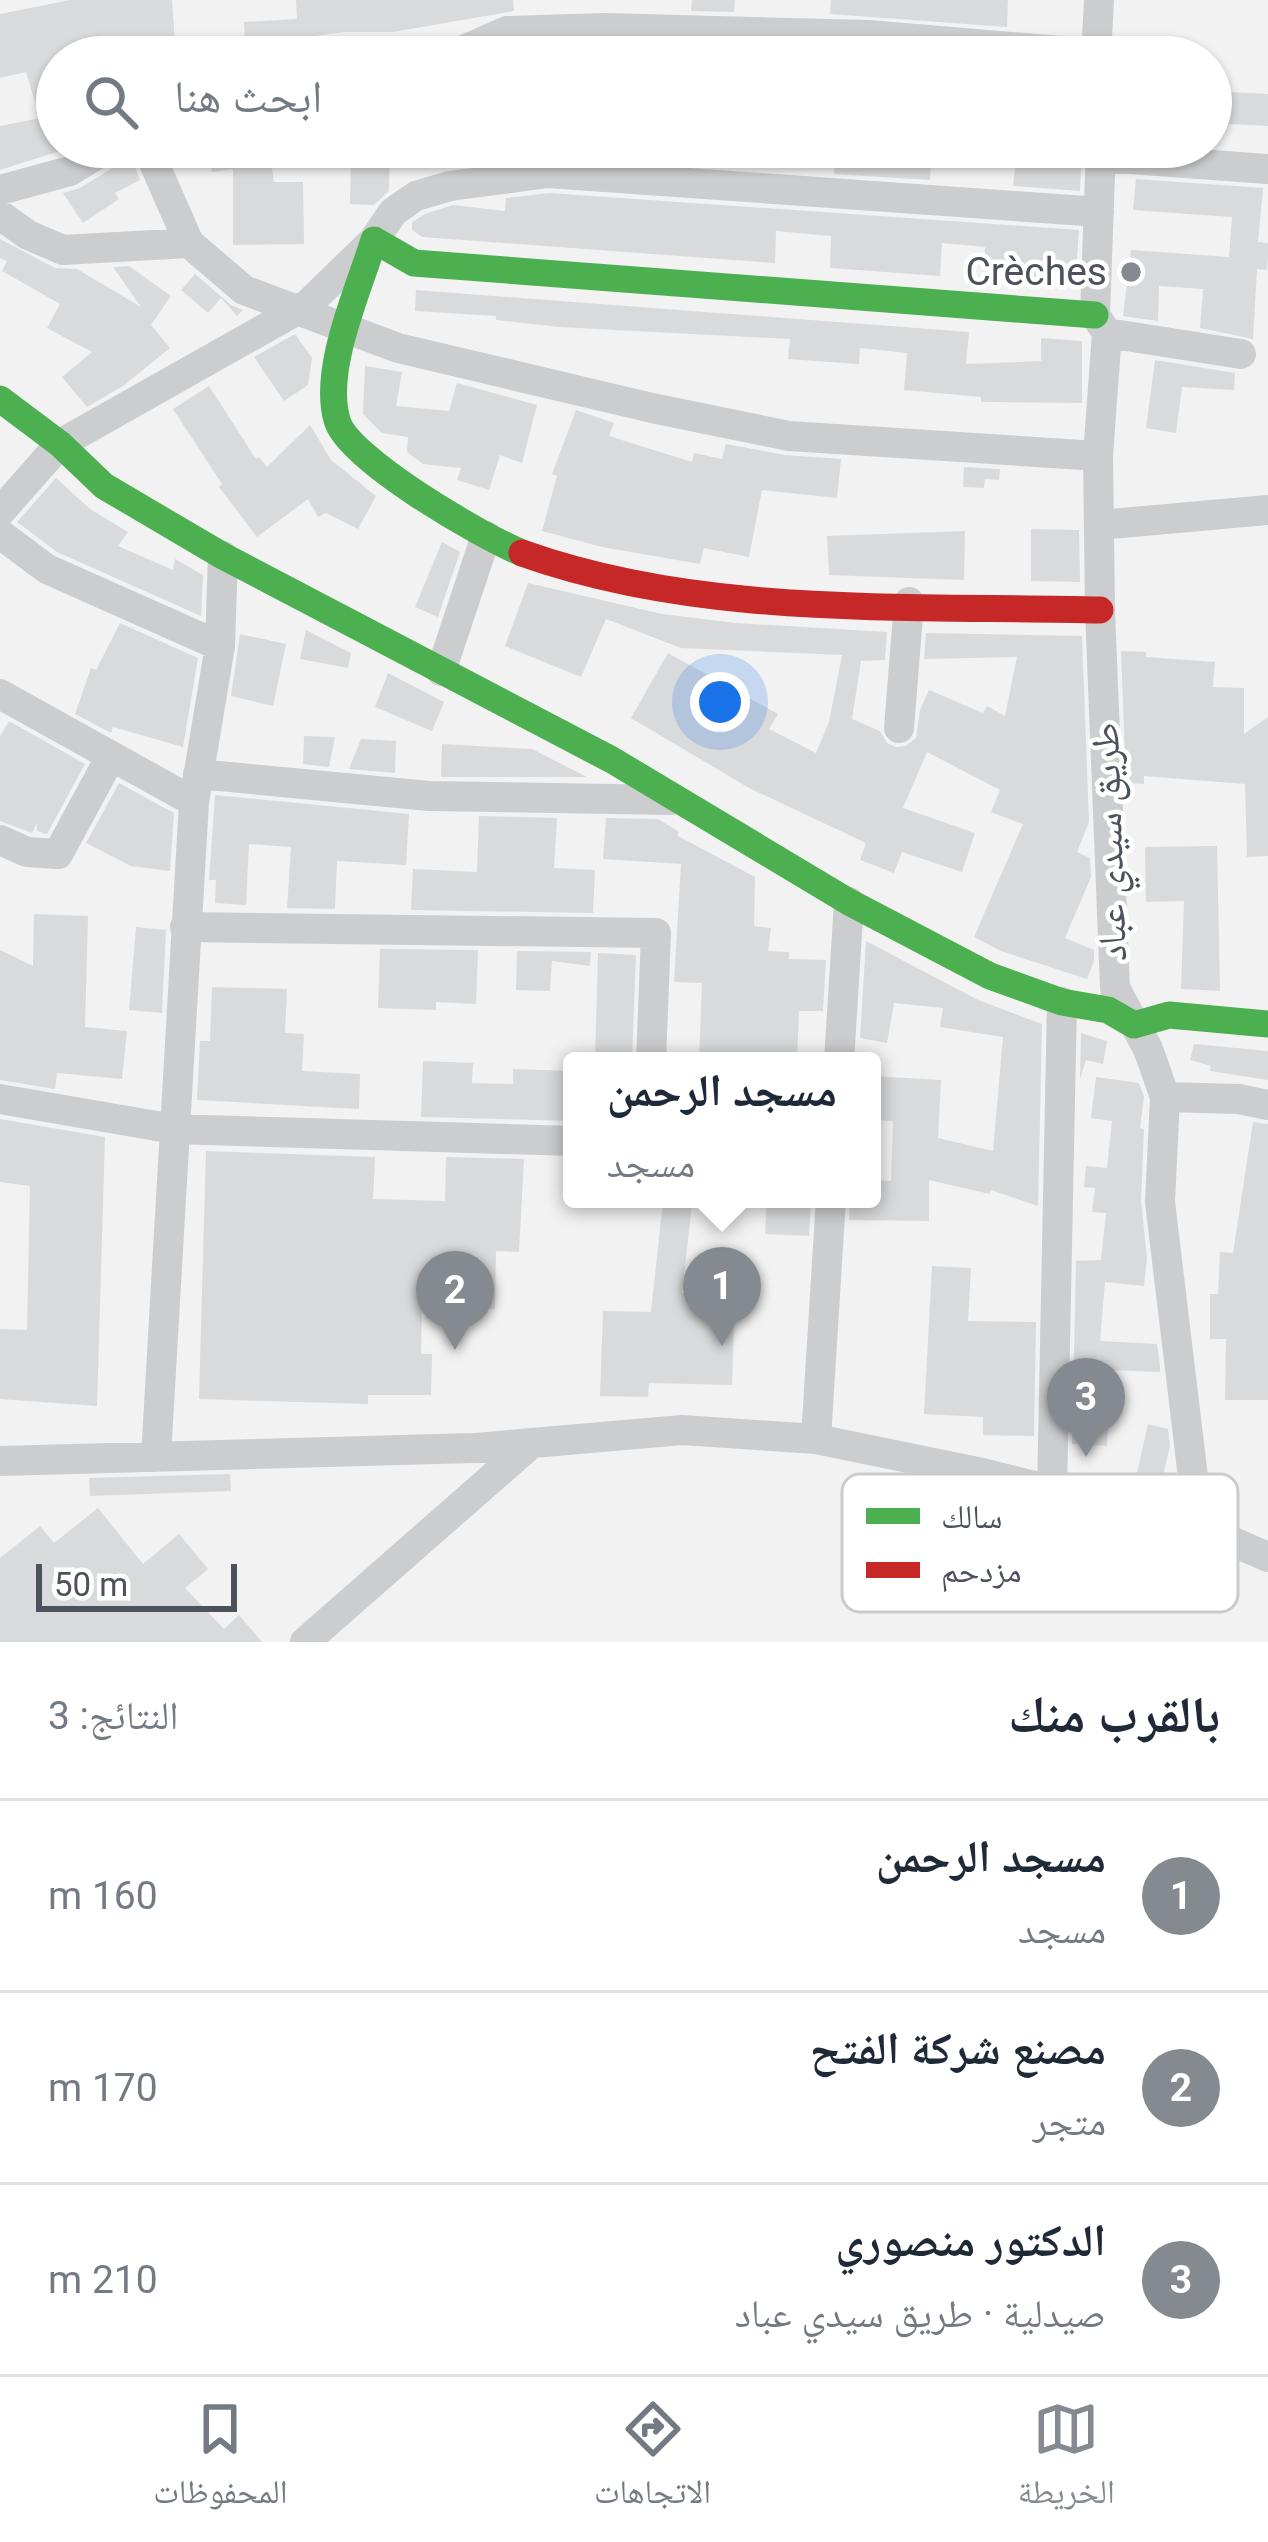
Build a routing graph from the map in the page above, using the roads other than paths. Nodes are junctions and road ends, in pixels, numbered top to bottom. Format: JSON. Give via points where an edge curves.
{"nodes":[{"id":1,"x":1099,"y":0,"type":"edge"},
{"id":2,"x":497,"y":36,"type":"edge"},
{"id":3,"x":889,"y":36,"type":"edge"},
{"id":4,"x":1097,"y":36,"type":"edge"},
{"id":5,"x":1232,"y":165,"type":"edge"},
{"id":6,"x":75,"y":168,"type":"edge"},
{"id":7,"x":156,"y":168,"type":"edge"},
{"id":8,"x":1101,"y":168,"type":"edge"},
{"id":9,"x":1268,"y":169,"type":"edge"},
{"id":10,"x":0,"y":190,"type":"edge"},
{"id":11,"x":1099,"y":212,"type":"junction"},
{"id":12,"x":0,"y":215,"type":"edge"},
{"id":13,"x":374,"y":240,"type":"junction"},
{"id":14,"x":189,"y":243,"type":"junction"},
{"id":15,"x":298,"y":309,"type":"junction"},
{"id":16,"x":1101,"y":324,"type":"junction"},
{"id":17,"x":347,"y":328,"type":"junction"},
{"id":18,"x":1241,"y":354,"type":"dead end"},
{"id":19,"x":0,"y":399,"type":"edge"},
{"id":20,"x":60,"y":444,"type":"junction"},
{"id":21,"x":1098,"y":456,"type":"junction"},
{"id":22,"x":1268,"y":511,"type":"edge"},
{"id":23,"x":0,"y":512,"type":"edge"},
{"id":24,"x":1099,"y":525,"type":"junction"},
{"id":25,"x":0,"y":534,"type":"edge"},
{"id":26,"x":486,"y":536,"type":"junction"},
{"id":27,"x":223,"y":556,"type":"junction"},
{"id":28,"x":909,"y":602,"type":"junction"},
{"id":29,"x":1100,"y":610,"type":"junction"},
{"id":30,"x":220,"y":646,"type":"junction"},
{"id":31,"x":441,"y":670,"type":"junction"},
{"id":32,"x":0,"y":694,"type":"edge"},
{"id":33,"x":899,"y":728,"type":"dead end"},
{"id":34,"x":110,"y":758,"type":"junction"},
{"id":35,"x":196,"y":788,"type":"junction"},
{"id":36,"x":679,"y":800,"type":"junction"},
{"id":37,"x":0,"y":840,"type":"edge"},
{"id":38,"x":849,"y":902,"type":"junction"},
{"id":39,"x":185,"y":927,"type":"junction"},
{"id":40,"x":1062,"y":1002,"type":"junction"},
{"id":41,"x":1268,"y":1024,"type":"edge"},
{"id":42,"x":1134,"y":1025,"type":"junction"},
{"id":43,"x":651,"y":1052,"type":"edge"},
{"id":44,"x":840,"y":1052,"type":"edge"},
{"id":45,"x":1165,"y":1097,"type":"junction"},
{"id":46,"x":0,"y":1100,"type":"edge"},
{"id":47,"x":1268,"y":1105,"type":"edge"},
{"id":48,"x":174,"y":1129,"type":"junction"},
{"id":49,"x":563,"y":1141,"type":"edge"},
{"id":50,"x":830,"y":1208,"type":"edge"},
{"id":51,"x":816,"y":1439,"type":"junction"},
{"id":52,"x":532,"y":1443,"type":"junction"},
{"id":53,"x":156,"y":1457,"type":"junction"},
{"id":54,"x":0,"y":1461,"type":"edge"},
{"id":55,"x":989,"y":1474,"type":"edge"},
{"id":56,"x":1052,"y":1474,"type":"edge"},
{"id":57,"x":1193,"y":1474,"type":"edge"},
{"id":58,"x":1238,"y":1543,"type":"edge"},
{"id":59,"x":1268,"y":1556,"type":"edge"},
{"id":60,"x":305,"y":1642,"type":"edge"}],
"edges":[{"from":1,"to":4,"type":"street"},
{"from":2,"to":3,"type":"street","via":[[605,28]]},
{"from":5,"to":9,"type":"street"},
{"from":6,"to":10,"type":"street"},
{"from":7,"to":14,"type":"street"},
{"from":8,"to":11,"type":"street","name":"طريق سيدي عباد"},
{"from":11,"to":13,"type":"street","via":[[548,173],[416,196]]},
{"from":11,"to":16,"type":"street","name":"طريق سيدي عباد"},
{"from":12,"to":14,"type":"street","via":[[63,250]]},
{"from":13,"to":15,"type":"street"},
{"from":13,"to":16,"type":"street","via":[[414,263]]},
{"from":13,"to":17,"type":"street"},
{"from":14,"to":15,"type":"street","via":[[244,290]]},
{"from":15,"to":17,"type":"street"},
{"from":15,"to":20,"type":"street"},
{"from":16,"to":18,"type":"street"},
{"from":16,"to":21,"type":"street","name":"طريق سيدي عباد"},
{"from":17,"to":21,"type":"street","via":[[398,348],[789,436]]},
{"from":17,"to":26,"type":"street","via":[[337,423],[375,462]]},
{"from":19,"to":20,"type":"street"},
{"from":20,"to":23,"type":"street"},
{"from":20,"to":27,"type":"street","via":[[104,486]]},
{"from":21,"to":24,"type":"street","name":"طريق سيدي عباد"},
{"from":22,"to":24,"type":"street"},
{"from":24,"to":29,"type":"street","name":"طريق سيدي عباد"},
{"from":25,"to":30,"type":"street","via":[[47,569]]},
{"from":26,"to":28,"type":"street","via":[[526,554],[722,596]]},
{"from":26,"to":31,"type":"street"},
{"from":27,"to":30,"type":"street"},
{"from":27,"to":31,"type":"street"},
{"from":28,"to":29,"type":"street"},
{"from":28,"to":33,"type":"street"},
{"from":29,"to":42,"type":"street","name":"طريق سيدي عباد","via":[[1115,988]]},
{"from":30,"to":35,"type":"street"},
{"from":31,"to":36,"type":"street"},
{"from":32,"to":34,"type":"street"},
{"from":34,"to":35,"type":"street"},
{"from":34,"to":37,"type":"street","via":[[58,854]]},
{"from":35,"to":36,"type":"street"},
{"from":35,"to":39,"type":"street"},
{"from":36,"to":38,"type":"street"},
{"from":38,"to":40,"type":"street","via":[[990,976]]},
{"from":38,"to":44,"type":"street"},
{"from":39,"to":43,"type":"street","via":[[656,933]]},
{"from":39,"to":48,"type":"street"},
{"from":40,"to":42,"type":"street","via":[[1108,1010]]},
{"from":40,"to":56,"type":"street"},
{"from":41,"to":42,"type":"street","via":[[1169,1015]]},
{"from":42,"to":45,"type":"street","name":"طريق سيدي عباد"},
{"from":45,"to":47,"type":"street"},
{"from":45,"to":57,"type":"street","name":"طريق سيدي عباد","via":[[1160,1202]]},
{"from":46,"to":48,"type":"street"},
{"from":48,"to":49,"type":"street"},
{"from":48,"to":53,"type":"street"},
{"from":50,"to":51,"type":"street"},
{"from":51,"to":52,"type":"street","via":[[682,1430]]},
{"from":51,"to":55,"type":"street"},
{"from":52,"to":53,"type":"street"},
{"from":52,"to":60,"type":"street"},
{"from":53,"to":54,"type":"street"},
{"from":58,"to":59,"type":"street"}]}
